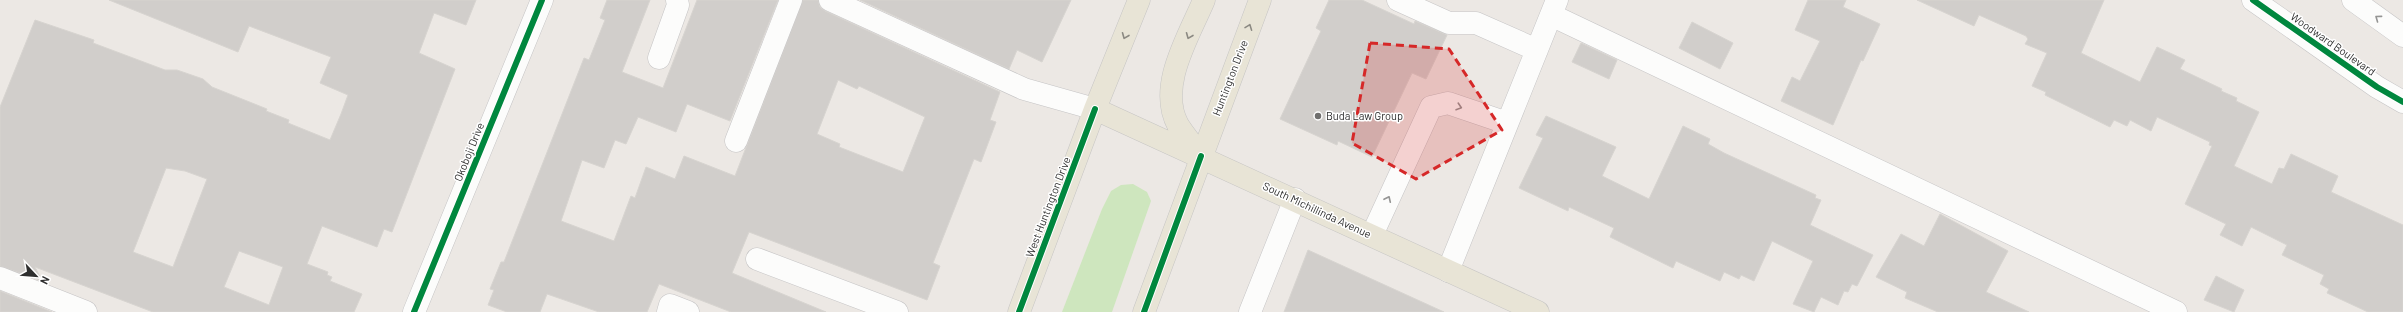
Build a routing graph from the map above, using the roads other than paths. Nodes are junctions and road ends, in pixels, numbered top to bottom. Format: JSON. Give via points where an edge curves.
{"nodes":[{"id":1,"x":541,"y":0,"type":"edge"},
{"id":2,"x":677,"y":0,"type":"edge"},
{"id":3,"x":791,"y":0,"type":"edge"},
{"id":4,"x":830,"y":0,"type":"edge"},
{"id":5,"x":1139,"y":0,"type":"edge"},
{"id":6,"x":1204,"y":0,"type":"edge"},
{"id":7,"x":1260,"y":0,"type":"edge"},
{"id":8,"x":1398,"y":0,"type":"edge"},
{"id":9,"x":2354,"y":0,"type":"edge"},
{"id":10,"x":2266,"y":3,"type":"edge"},
{"id":11,"x":1554,"y":8,"type":"edge"},
{"id":12,"x":2403,"y":36,"type":"edge"},
{"id":13,"x":1537,"y":50,"type":"junction"},
{"id":14,"x":659,"y":58,"type":"dead end"},
{"id":15,"x":2403,"y":102,"type":"edge"},
{"id":16,"x":1095,"y":109,"type":"junction"},
{"id":17,"x":1507,"y":123,"type":"junction"},
{"id":18,"x":736,"y":141,"type":"dead end"},
{"id":19,"x":1201,"y":156,"type":"junction"},
{"id":20,"x":1295,"y":199,"type":"junction"},
{"id":21,"x":1372,"y":235,"type":"junction"},
{"id":22,"x":757,"y":259,"type":"dead end"},
{"id":23,"x":1448,"y":271,"type":"junction"},
{"id":24,"x":0,"y":278,"type":"edge"},
{"id":25,"x":86,"y":312,"type":"edge"},
{"id":26,"x":414,"y":312,"type":"edge"},
{"id":27,"x":668,"y":312,"type":"edge"},
{"id":28,"x":688,"y":312,"type":"edge"},
{"id":29,"x":897,"y":312,"type":"edge"},
{"id":30,"x":1019,"y":312,"type":"edge"},
{"id":31,"x":1144,"y":312,"type":"edge"},
{"id":32,"x":1250,"y":312,"type":"edge"},
{"id":33,"x":1538,"y":312,"type":"edge"},
{"id":34,"x":2176,"y":312,"type":"edge"}],
"edges":[{"from":1,"to":26,"type":"street","name":"Okoboji Drive"},
{"from":2,"to":14,"type":"street","via":[[678,5]]},
{"from":3,"to":18,"type":"street"},
{"from":4,"to":16,"type":"street","via":[[1024,89]]},
{"from":5,"to":16,"type":"main road","one_way":true},
{"from":6,"to":19,"type":"main road","one_way":true,"via":[[1173,75],[1171,105],[1178,124]]},
{"from":19,"to":7,"type":"main road","name":"Huntington Drive","one_way":true},
{"from":8,"to":13,"type":"street","via":[[1449,23],[1476,23]]},
{"from":12,"to":9,"type":"street","one_way":true},
{"from":10,"to":15,"type":"street","name":"Woodward Boulevard","via":[[2377,86]]},
{"from":11,"to":13,"type":"street"},
{"from":11,"to":34,"type":"street"},
{"from":13,"to":17,"type":"street"},
{"from":16,"to":19,"type":"main road","name":"South Michillinda Avenue"},
{"from":16,"to":30,"type":"main road","name":"West Huntington Drive"},
{"from":21,"to":17,"type":"street","one_way":true,"via":[[1431,108],[1448,103]]},
{"from":17,"to":23,"type":"street"},
{"from":19,"to":20,"type":"main road","name":"South Michillinda Avenue"},
{"from":19,"to":31,"type":"main road"},
{"from":20,"to":21,"type":"main road","name":"South Michillinda Avenue"},
{"from":20,"to":32,"type":"street"},
{"from":21,"to":23,"type":"main road","name":"South Michillinda Avenue"},
{"from":22,"to":29,"type":"street"},
{"from":23,"to":33,"type":"main road","name":"South Michillinda Avenue"},
{"from":24,"to":25,"type":"street"},
{"from":27,"to":28,"type":"street","via":[[670,305]]}]}
